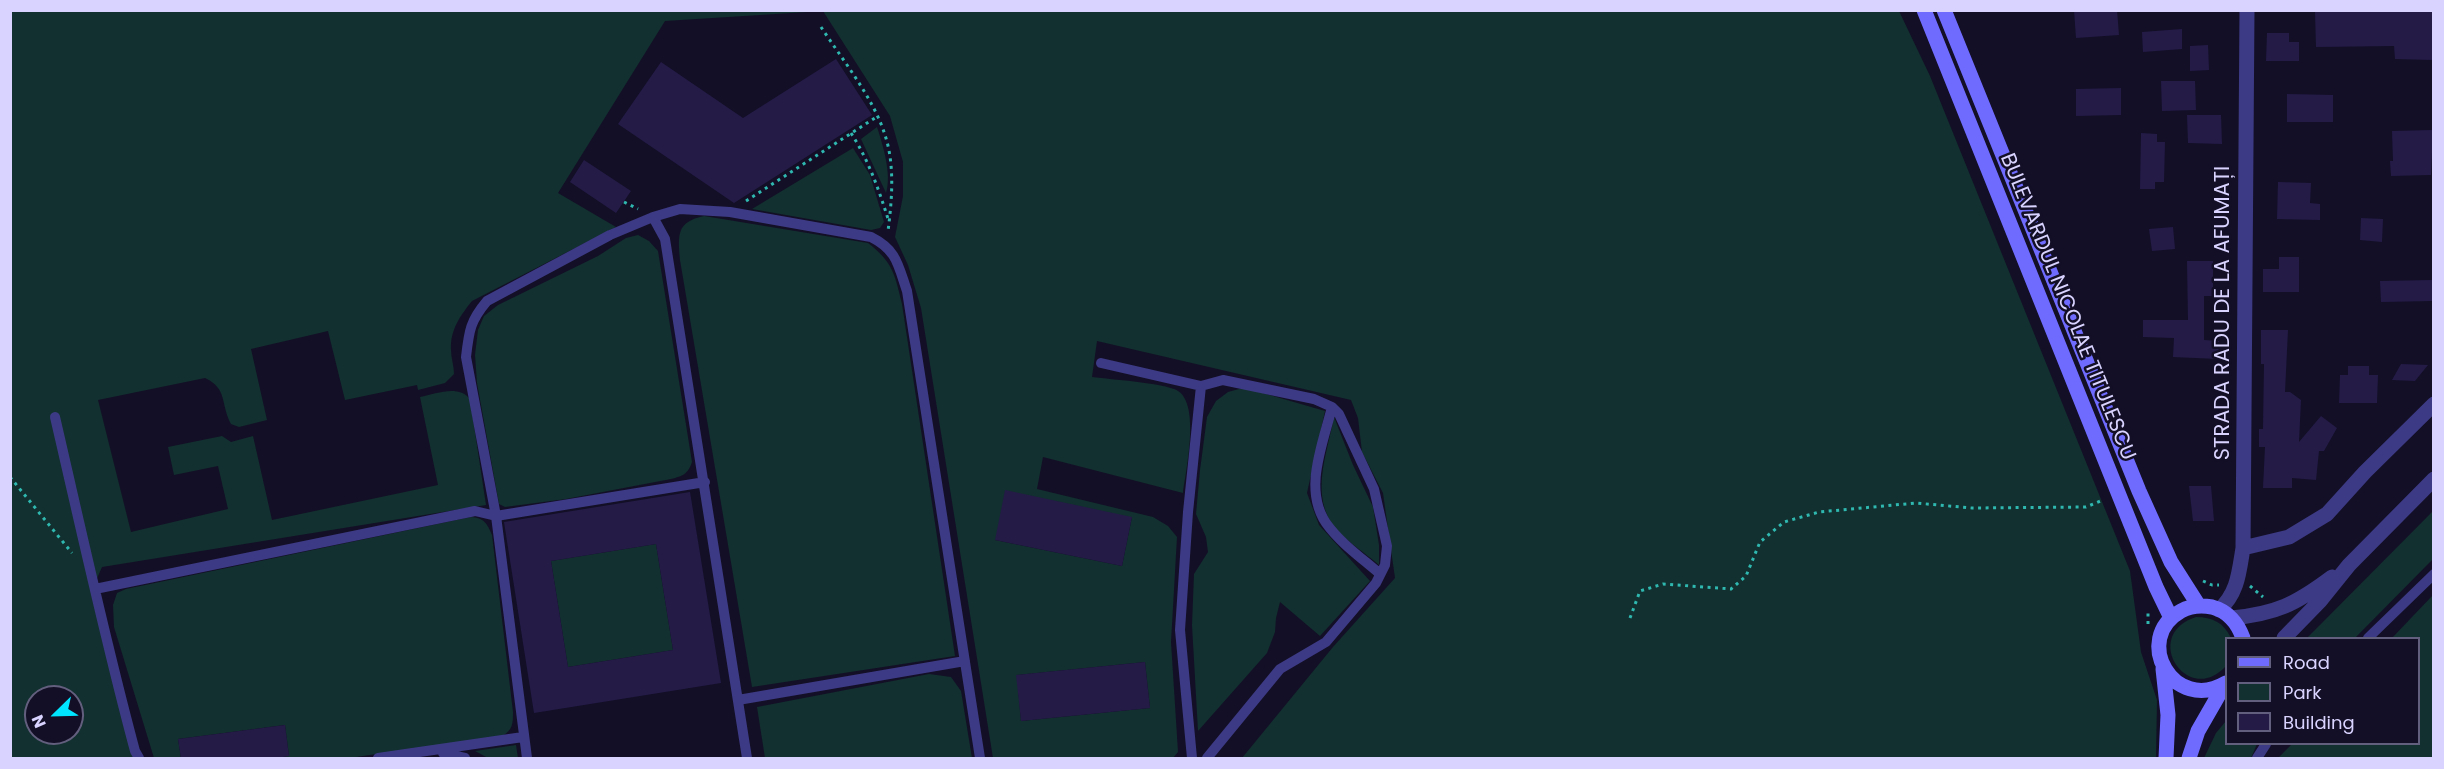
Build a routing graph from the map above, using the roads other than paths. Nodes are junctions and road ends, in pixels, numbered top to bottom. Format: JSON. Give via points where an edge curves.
{"nodes":[{"id":1,"x":1924,"y":10,"type":"edge"},
{"id":2,"x":1944,"y":10,"type":"edge"},
{"id":3,"x":2247,"y":10,"type":"edge"},
{"id":4,"x":653,"y":217,"type":"junction"},
{"id":5,"x":1101,"y":363,"type":"dead end"},
{"id":6,"x":1202,"y":386,"type":"junction"},
{"id":7,"x":2433,"y":404,"type":"edge"},
{"id":8,"x":1332,"y":407,"type":"junction"},
{"id":9,"x":56,"y":417,"type":"dead end"},
{"id":10,"x":2433,"y":479,"type":"edge"},
{"id":11,"x":705,"y":482,"type":"junction"},
{"id":12,"x":496,"y":516,"type":"junction"},
{"id":13,"x":2243,"y":548,"type":"junction"},
{"id":14,"x":2349,"y":565,"type":"junction"},
{"id":15,"x":1380,"y":574,"type":"junction"},
{"id":16,"x":2433,"y":574,"type":"edge"},
{"id":17,"x":96,"y":589,"type":"junction"},
{"id":18,"x":2199,"y":606,"type":"junction"},
{"id":19,"x":2225,"y":614,"type":"junction"},
{"id":20,"x":2171,"y":618,"type":"junction"},
{"id":21,"x":2242,"y":637,"type":"edge"},
{"id":22,"x":2286,"y":637,"type":"edge"},
{"id":23,"x":2370,"y":637,"type":"edge"},
{"id":24,"x":965,"y":661,"type":"junction"},
{"id":25,"x":2163,"y":666,"type":"junction"},
{"id":26,"x":2225,"y":684,"type":"edge"},
{"id":27,"x":2225,"y":686,"type":"edge"},
{"id":28,"x":738,"y":700,"type":"junction"},
{"id":29,"x":523,"y":737,"type":"junction"},
{"id":30,"x":2167,"y":740,"type":"junction"},
{"id":31,"x":2265,"y":745,"type":"edge"},
{"id":32,"x":425,"y":752,"type":"junction"},
{"id":33,"x":139,"y":759,"type":"edge"},
{"id":34,"x":378,"y":759,"type":"edge"},
{"id":35,"x":465,"y":759,"type":"edge"},
{"id":36,"x":527,"y":759,"type":"edge"},
{"id":37,"x":747,"y":759,"type":"edge"},
{"id":38,"x":980,"y":759,"type":"edge"},
{"id":39,"x":1192,"y":759,"type":"edge"},
{"id":40,"x":1207,"y":759,"type":"edge"},
{"id":41,"x":2166,"y":759,"type":"edge"},
{"id":42,"x":2173,"y":759,"type":"edge"},
{"id":43,"x":2189,"y":759,"type":"edge"},
{"id":44,"x":2257,"y":759,"type":"edge"}],
"edges":[{"from":1,"to":20,"type":"main road","name":"BULEVARDUL NICOLAE TITULESCU"},
{"from":2,"to":18,"type":"main road","name":"BULEVARDUL NICOLAE TITULESCU","via":[[2139,491],[2170,562]]},
{"from":3,"to":13,"type":"street","name":"STRADA RADU DE LA AFUMAȚI"},
{"from":4,"to":11,"type":"lane","via":[[665,239]]},
{"from":4,"to":12,"type":"lane","via":[[610,235],[487,301],[474,316],[466,357]]},
{"from":4,"to":24,"type":"lane","via":[[680,210],[730,212],[871,237],[887,245],[907,291]]},
{"from":5,"to":6,"type":"lane"},
{"from":6,"to":8,"type":"lane","via":[[1223,380],[1314,399]]},
{"from":6,"to":39,"type":"lane","via":[[1179,630]]},
{"from":7,"to":13,"type":"street","via":[[2327,514],[2289,537]]},
{"from":8,"to":15,"type":"lane","via":[[1339,414],[1374,489],[1387,546]]},
{"from":8,"to":15,"type":"lane","via":[[1316,474],[1314,492],[1318,509],[1338,537]]},
{"from":9,"to":17,"type":"lane"},
{"from":10,"to":14,"type":"street"},
{"from":11,"to":12,"type":"lane"},
{"from":11,"to":28,"type":"lane"},
{"from":12,"to":17,"type":"lane","via":[[476,511]]},
{"from":12,"to":29,"type":"lane"},
{"from":13,"to":19,"type":"street","name":"STRADA RADU DE LA AFUMAȚI","via":[[2235,589]]},
{"from":14,"to":19,"type":"street","via":[[2274,612]]},
{"from":14,"to":22,"type":"street"},
{"from":15,"to":40,"type":"lane","via":[[1326,642],[1280,669]]},
{"from":16,"to":23,"type":"lane"},
{"from":17,"to":33,"type":"lane","via":[[104,634]]},
{"from":18,"to":19,"type":"main road"},
{"from":18,"to":20,"type":"main road"},
{"from":19,"to":21,"type":"main road","via":[[2238,626]]},
{"from":20,"to":25,"type":"main road","via":[[2159,645]]},
{"from":24,"to":28,"type":"lane"},
{"from":24,"to":38,"type":"lane"},
{"from":25,"to":26,"type":"main road","via":[[2185,688],[2205,691]]},
{"from":25,"to":30,"type":"main road"},
{"from":27,"to":43,"type":"main road","via":[[2198,731]]},
{"from":28,"to":37,"type":"lane"},
{"from":29,"to":32,"type":"lane"},
{"from":29,"to":36,"type":"lane"},
{"from":30,"to":41,"type":"main road"},
{"from":30,"to":42,"type":"lane"},
{"from":31,"to":44,"type":"lane"},
{"from":32,"to":34,"type":"lane"},
{"from":32,"to":35,"type":"lane","via":[[450,753]]}]}
